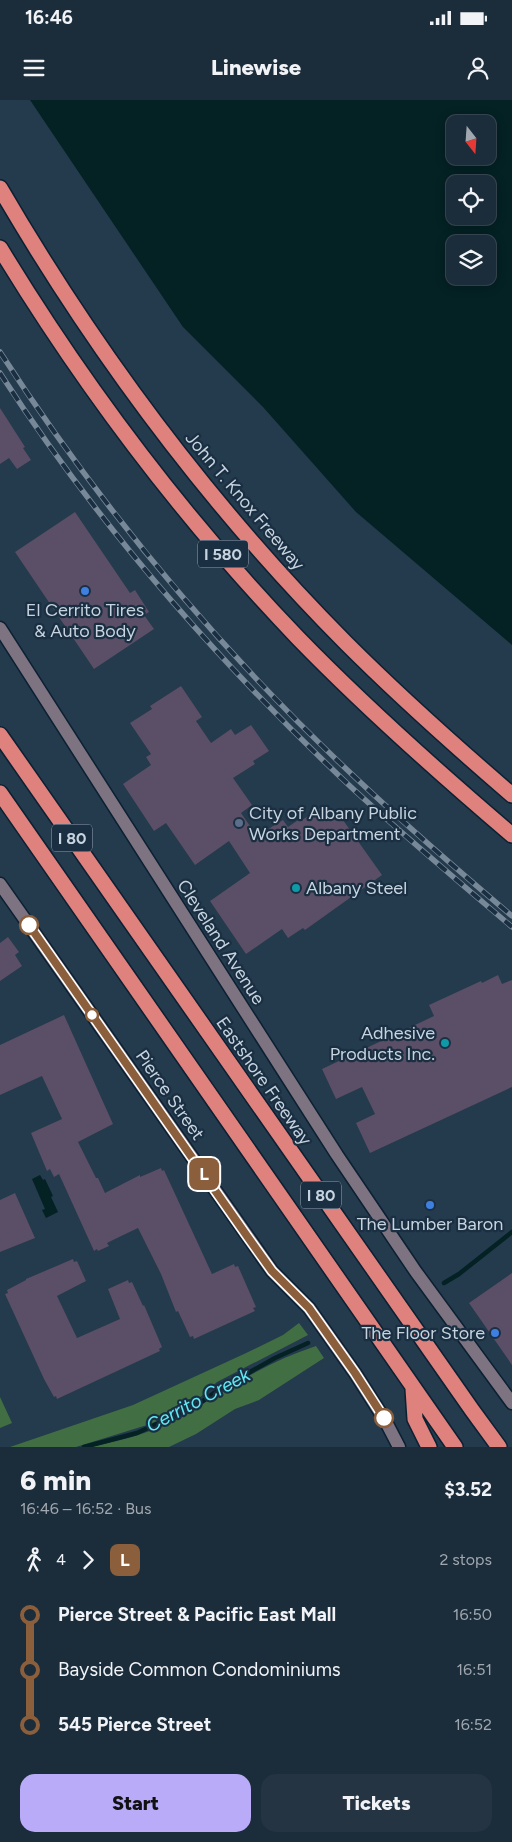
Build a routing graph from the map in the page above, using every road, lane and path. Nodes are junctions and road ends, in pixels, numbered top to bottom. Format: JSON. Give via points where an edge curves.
{"nodes":[{"id":1,"x":0,"y":188,"type":"edge"},
{"id":2,"x":0,"y":248,"type":"edge"},
{"id":3,"x":0,"y":628,"type":"edge"},
{"id":4,"x":0,"y":735,"type":"edge"},
{"id":5,"x":0,"y":793,"type":"edge"},
{"id":6,"x":512,"y":795,"type":"edge"},
{"id":7,"x":512,"y":835,"type":"edge"},
{"id":8,"x":0,"y":884,"type":"edge"},
{"id":9,"x":412,"y":1388,"type":"junction"},
{"id":10,"x":512,"y":1403,"type":"edge"},
{"id":11,"x":399,"y":1447,"type":"edge"},
{"id":12,"x":430,"y":1447,"type":"edge"},
{"id":13,"x":455,"y":1447,"type":"edge"},
{"id":14,"x":499,"y":1447,"type":"edge"}],
"edges":[{"from":1,"to":6,"type":"highway","name":"John T. Knox Freeway","number":"I 580","via":[[108,358],[222,506],[347,644]]},
{"from":2,"to":7,"type":"highway","number":"I 580","via":[[109,411],[233,566],[297,637],[375,714]]},
{"from":3,"to":10,"type":"street","name":"Cleveland Avenue","via":[[337,1155],[416,1272]]},
{"from":4,"to":14,"type":"highway","name":"Eastshore Freeway","number":"I 80"},
{"from":5,"to":9,"type":"highway","number":"I 80"},
{"from":8,"to":11,"type":"street","name":"Pierce Street","via":[[267,1264],[309,1308],[347,1361]]},
{"from":9,"to":12,"type":"highway","via":[[415,1419]]},
{"from":9,"to":13,"type":"highway","number":"I 80"}]}
